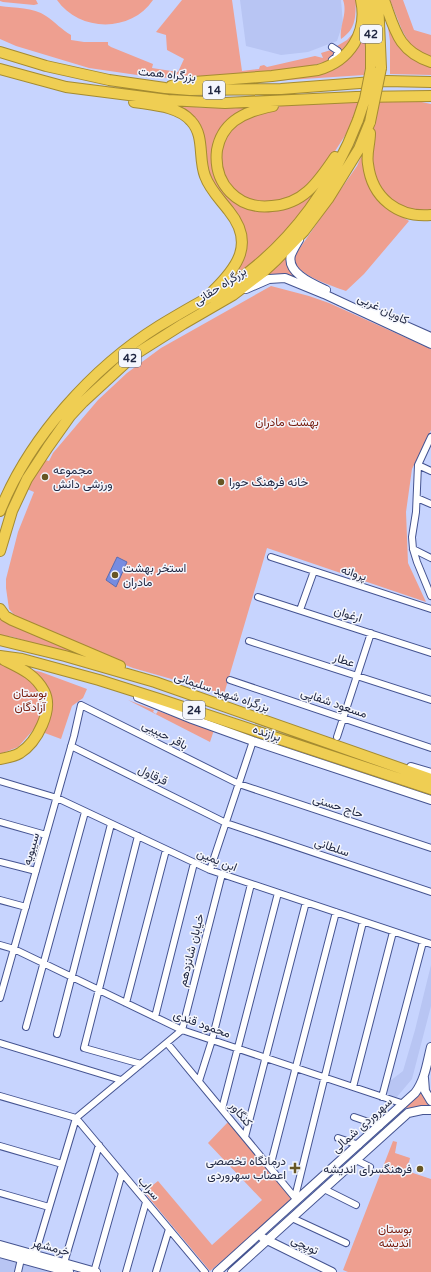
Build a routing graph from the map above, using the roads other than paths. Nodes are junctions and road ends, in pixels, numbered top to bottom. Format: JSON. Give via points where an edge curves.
{"nodes":[{"id":1,"x":361,"y":0,"type":"edge"},
{"id":2,"x":368,"y":0,"type":"edge"},
{"id":3,"x":378,"y":0,"type":"edge"},
{"id":4,"x":384,"y":0,"type":"edge"},
{"id":5,"x":0,"y":45,"type":"edge"},
{"id":6,"x":332,"y":47,"type":"dead end"},
{"id":7,"x":0,"y":52,"type":"edge"},
{"id":8,"x":19,"y":58,"type":"junction"},
{"id":9,"x":431,"y":62,"type":"edge"},
{"id":10,"x":376,"y":68,"type":"junction"},
{"id":11,"x":0,"y":69,"type":"edge"},
{"id":12,"x":251,"y":78,"type":"junction"},
{"id":13,"x":431,"y":82,"type":"edge"},
{"id":14,"x":66,"y":87,"type":"junction"},
{"id":15,"x":165,"y":88,"type":"junction"},
{"id":16,"x":414,"y":96,"type":"junction"},
{"id":17,"x":431,"y":96,"type":"edge"},
{"id":18,"x":289,"y":100,"type":"junction"},
{"id":19,"x":431,"y":102,"type":"edge"},
{"id":20,"x":370,"y":122,"type":"junction"},
{"id":21,"x":354,"y":131,"type":"junction"},
{"id":22,"x":431,"y":215,"type":"edge"},
{"id":23,"x":304,"y":231,"type":"junction"},
{"id":24,"x":326,"y":292,"type":"junction"},
{"id":25,"x":233,"y":295,"type":"junction"},
{"id":26,"x":203,"y":300,"type":"junction"},
{"id":27,"x":431,"y":337,"type":"edge"},
{"id":28,"x":431,"y":344,"type":"edge"},
{"id":29,"x":431,"y":437,"type":"edge"},
{"id":30,"x":418,"y":465,"type":"junction"},
{"id":31,"x":431,"y":471,"type":"edge"},
{"id":32,"x":417,"y":498,"type":"junction"},
{"id":33,"x":431,"y":504,"type":"edge"},
{"id":34,"x":0,"y":511,"type":"edge"},
{"id":35,"x":1,"y":548,"type":"edge"},
{"id":36,"x":413,"y":549,"type":"junction"},
{"id":37,"x":271,"y":557,"type":"dead end"},
{"id":38,"x":0,"y":558,"type":"edge"},
{"id":39,"x":431,"y":558,"type":"edge"},
{"id":40,"x":314,"y":571,"type":"junction"},
{"id":41,"x":258,"y":596,"type":"dead end"},
{"id":42,"x":431,"y":596,"type":"edge"},
{"id":43,"x":0,"y":609,"type":"edge"},
{"id":44,"x":431,"y":609,"type":"edge"},
{"id":45,"x":300,"y":610,"type":"junction"},
{"id":46,"x":371,"y":633,"type":"junction"},
{"id":47,"x":0,"y":640,"type":"edge"},
{"id":48,"x":250,"y":641,"type":"dead end"},
{"id":49,"x":431,"y":653,"type":"edge"},
{"id":50,"x":0,"y":657,"type":"edge"},
{"id":51,"x":356,"y":676,"type":"junction"},
{"id":52,"x":99,"y":680,"type":"junction"},
{"id":53,"x":230,"y":680,"type":"dead end"},
{"id":54,"x":155,"y":682,"type":"junction"},
{"id":55,"x":431,"y":700,"type":"edge"},
{"id":56,"x":81,"y":705,"type":"joint"},
{"id":57,"x":343,"y":718,"type":"junction"},
{"id":58,"x":337,"y":737,"type":"dead end"},
{"id":59,"x":253,"y":741,"type":"junction"},
{"id":60,"x":71,"y":746,"type":"junction"},
{"id":61,"x":431,"y":748,"type":"edge"},
{"id":62,"x":0,"y":759,"type":"edge"},
{"id":63,"x":391,"y":765,"type":"junction"},
{"id":64,"x":431,"y":774,"type":"edge"},
{"id":65,"x":431,"y":779,"type":"edge"},
{"id":66,"x":0,"y":781,"type":"edge"},
{"id":67,"x":239,"y":784,"type":"junction"},
{"id":68,"x":431,"y":789,"type":"edge"},
{"id":69,"x":57,"y":798,"type":"junction"},
{"id":70,"x":431,"y":800,"type":"edge"},
{"id":71,"x":85,"y":812,"type":"junction"},
{"id":72,"x":0,"y":822,"type":"edge"},
{"id":73,"x":226,"y":823,"type":"junction"},
{"id":74,"x":111,"y":824,"type":"junction"},
{"id":75,"x":46,"y":834,"type":"junction"},
{"id":76,"x":138,"y":836,"type":"junction"},
{"id":77,"x":431,"y":848,"type":"edge"},
{"id":78,"x":166,"y":850,"type":"junction"},
{"id":79,"x":0,"y":862,"type":"edge"},
{"id":80,"x":194,"y":863,"type":"junction"},
{"id":81,"x":210,"y":870,"type":"junction"},
{"id":82,"x":36,"y":871,"type":"junction"},
{"id":83,"x":222,"y":874,"type":"junction"},
{"id":84,"x":251,"y":884,"type":"junction"},
{"id":85,"x":431,"y":892,"type":"edge"},
{"id":86,"x":278,"y":893,"type":"junction"},
{"id":87,"x":0,"y":900,"type":"edge"},
{"id":88,"x":306,"y":902,"type":"junction"},
{"id":89,"x":26,"y":907,"type":"junction"},
{"id":90,"x":336,"y":912,"type":"junction"},
{"id":91,"x":363,"y":922,"type":"junction"},
{"id":92,"x":393,"y":932,"type":"junction"},
{"id":93,"x":423,"y":942,"type":"junction"},
{"id":94,"x":431,"y":944,"type":"edge"},
{"id":95,"x":0,"y":945,"type":"edge"},
{"id":96,"x":14,"y":949,"type":"junction"},
{"id":97,"x":43,"y":964,"type":"junction"},
{"id":98,"x":71,"y":977,"type":"junction"},
{"id":99,"x":98,"y":990,"type":"junction"},
{"id":100,"x":0,"y":996,"type":"edge"},
{"id":101,"x":126,"y":1003,"type":"junction"},
{"id":102,"x":155,"y":1018,"type":"junction"},
{"id":103,"x":26,"y":1027,"type":"dead end"},
{"id":104,"x":182,"y":1030,"type":"junction"},
{"id":105,"x":57,"y":1034,"type":"dead end"},
{"id":106,"x":212,"y":1040,"type":"junction"},
{"id":107,"x":0,"y":1043,"type":"edge"},
{"id":108,"x":167,"y":1043,"type":"junction"},
{"id":109,"x":431,"y":1047,"type":"edge"},
{"id":110,"x":238,"y":1049,"type":"junction"},
{"id":111,"x":266,"y":1058,"type":"junction"},
{"id":112,"x":141,"y":1064,"type":"junction"},
{"id":113,"x":296,"y":1068,"type":"junction"},
{"id":114,"x":424,"y":1075,"type":"junction"},
{"id":115,"x":324,"y":1078,"type":"junction"},
{"id":116,"x":121,"y":1080,"type":"junction"},
{"id":117,"x":198,"y":1081,"type":"junction"},
{"id":118,"x":354,"y":1087,"type":"junction"},
{"id":119,"x":0,"y":1096,"type":"edge"},
{"id":120,"x":382,"y":1097,"type":"junction"},
{"id":121,"x":431,"y":1101,"type":"edge"},
{"id":122,"x":404,"y":1104,"type":"junction"},
{"id":123,"x":222,"y":1109,"type":"junction"},
{"id":124,"x":431,"y":1110,"type":"edge"},
{"id":125,"x":354,"y":1117,"type":"dead end"},
{"id":126,"x":76,"y":1118,"type":"junction"},
{"id":127,"x":380,"y":1126,"type":"junction"},
{"id":128,"x":245,"y":1137,"type":"junction"},
{"id":129,"x":338,"y":1138,"type":"dead end"},
{"id":130,"x":99,"y":1145,"type":"junction"},
{"id":131,"x":359,"y":1145,"type":"junction"},
{"id":132,"x":0,"y":1146,"type":"edge"},
{"id":133,"x":356,"y":1160,"type":"junction"},
{"id":134,"x":62,"y":1164,"type":"junction"},
{"id":135,"x":270,"y":1167,"type":"junction"},
{"id":136,"x":370,"y":1167,"type":"dead end"},
{"id":137,"x":122,"y":1173,"type":"junction"},
{"id":138,"x":324,"y":1189,"type":"junction"},
{"id":139,"x":0,"y":1193,"type":"edge"},
{"id":140,"x":296,"y":1199,"type":"junction"},
{"id":141,"x":146,"y":1202,"type":"junction"},
{"id":142,"x":356,"y":1205,"type":"dead end"},
{"id":143,"x":49,"y":1207,"type":"junction"},
{"id":144,"x":292,"y":1218,"type":"junction"},
{"id":145,"x":169,"y":1229,"type":"junction"},
{"id":146,"x":260,"y":1234,"type":"junction"},
{"id":147,"x":266,"y":1240,"type":"junction"},
{"id":148,"x":346,"y":1243,"type":"dead end"},
{"id":149,"x":0,"y":1245,"type":"edge"},
{"id":150,"x":0,"y":1253,"type":"edge"},
{"id":151,"x":21,"y":1259,"type":"junction"},
{"id":152,"x":34,"y":1259,"type":"junction"},
{"id":153,"x":64,"y":1263,"type":"junction"},
{"id":154,"x":18,"y":1272,"type":"edge"},
{"id":155,"x":69,"y":1272,"type":"edge"},
{"id":156,"x":95,"y":1272,"type":"edge"},
{"id":157,"x":126,"y":1272,"type":"edge"},
{"id":158,"x":156,"y":1272,"type":"edge"},
{"id":159,"x":205,"y":1272,"type":"edge"},
{"id":160,"x":218,"y":1272,"type":"edge"},
{"id":161,"x":232,"y":1272,"type":"edge"},
{"id":162,"x":332,"y":1272,"type":"edge"}],
"edges":[{"from":1,"to":12,"type":"highway","via":[[362,17],[358,37],[350,51],[337,62],[318,70]]},
{"from":2,"to":10,"type":"highway","name":"بزرگراه حقانی","number":"42","via":[[371,47]]},
{"from":3,"to":10,"type":"highway","name":"بزرگراه حقانی","number":"42"},
{"from":4,"to":9,"type":"highway","via":[[393,27],[402,42],[413,54]]},
{"from":5,"to":8,"type":"highway"},
{"from":6,"to":12,"type":"street","via":[[338,51],[328,62]]},
{"from":7,"to":8,"type":"highway","name":"بزرگراه همت","number":"14"},
{"from":8,"to":15,"type":"highway","name":"بزرگراه همت","number":"14","via":[[82,74]]},
{"from":10,"to":20,"type":"highway","name":"بزرگراه حقانی","number":"42","bridge":true},
{"from":10,"to":21,"type":"highway","name":"بزرگراه حقانی","number":"42","bridge":true},
{"from":11,"to":14,"type":"highway","name":"بزرگراه همت","number":"14"},
{"from":12,"to":15,"type":"highway","via":[[181,83]]},
{"from":13,"to":15,"type":"highway","name":"بزرگراه همت","number":"14","via":[[386,81],[281,89]]},
{"from":14,"to":18,"type":"highway","name":"بزرگراه همت","number":"14","via":[[168,100],[225,103]]},
{"from":14,"to":26,"type":"highway","via":[[175,110],[191,121],[200,138],[204,176],[234,217],[242,238],[241,254],[232,271]]},
{"from":16,"to":17,"type":"highway","name":"بزرگراه همت","number":"14"},
{"from":16,"to":18,"type":"highway","name":"بزرگراه همت","number":"14"},
{"from":16,"to":19,"type":"highway"},
{"from":18,"to":21,"type":"highway","via":[[241,116],[226,128],[221,138],[216,164],[220,176],[226,188],[242,201],[266,207],[287,203],[309,191]]},
{"from":20,"to":22,"type":"highway","via":[[368,164],[378,192],[389,204],[406,214]]},
{"from":20,"to":23,"type":"highway","name":"بزرگراه حقانی","number":"42","via":[[347,170]]},
{"from":21,"to":26,"type":"highway","name":"بزرگراه حقانی","number":"42","via":[[323,190],[286,237],[239,280]]},
{"from":23,"to":24,"type":"main road","via":[[292,254],[291,265],[301,276]]},
{"from":23,"to":25,"type":"highway","name":"بزرگراه حقانی","number":"42","via":[[262,274]]},
{"from":24,"to":25,"type":"main road","via":[[279,278],[269,279]]},
{"from":24,"to":27,"type":"main road","name":"کاویان غربی"},
{"from":24,"to":28,"type":"main road","name":"کاویان غربی"},
{"from":25,"to":35,"type":"highway","name":"بزرگراه حقانی","number":"42","via":[[134,355],[83,402],[56,435],[27,479],[13,510]]},
{"from":26,"to":34,"type":"highway","name":"بزرگراه حقانی","number":"42","via":[[116,357],[74,396],[28,457]]},
{"from":29,"to":30,"type":"street"},
{"from":30,"to":31,"type":"street"},
{"from":30,"to":32,"type":"street"},
{"from":32,"to":33,"type":"street"},
{"from":32,"to":36,"type":"street"},
{"from":35,"to":38,"type":"highway","name":"بزرگراه حقانی"},
{"from":36,"to":39,"type":"street"},
{"from":36,"to":42,"type":"street"},
{"from":37,"to":40,"type":"street","name":"پروانه"},
{"from":40,"to":44,"type":"street","name":"پروانه"},
{"from":40,"to":45,"type":"street"},
{"from":41,"to":45,"type":"street","name":"ارغوان"},
{"from":43,"to":54,"type":"highway","via":[[12,620]]},
{"from":45,"to":46,"type":"street","name":"ارغوان"},
{"from":46,"to":49,"type":"street","name":"ارغوان"},
{"from":46,"to":51,"type":"street"},
{"from":47,"to":54,"type":"highway","name":"بزرگراه شهید سلیمانی","number":"24"},
{"from":48,"to":51,"type":"street","name":"عطار"},
{"from":50,"to":52,"type":"highway","number":"24","via":[[22,659]]},
{"from":50,"to":62,"type":"highway","via":[[24,669],[35,679],[44,692],[47,704],[46,715],[33,741],[21,753]]},
{"from":51,"to":55,"type":"street","name":"عطار"},
{"from":51,"to":57,"type":"street"},
{"from":52,"to":59,"type":"main road","name":"برازنده","via":[[192,719]]},
{"from":52,"to":68,"type":"highway","number":"24"},
{"from":53,"to":57,"type":"street","name":"مسعود شفاپی"},
{"from":54,"to":63,"type":"highway","name":"بزرگراه شهید سلیمانی","number":"24"},
{"from":56,"to":60,"type":"street","name":"سیبویه"},
{"from":56,"to":67,"type":"street","name":"باقر حبیبی"},
{"from":57,"to":58,"type":"street"},
{"from":57,"to":61,"type":"street","name":"مسعود شفاپی"},
{"from":59,"to":67,"type":"street"},
{"from":59,"to":70,"type":"main road","name":"برازنده"},
{"from":60,"to":69,"type":"street","name":"سیبویه"},
{"from":60,"to":73,"type":"street","name":"قرقاول"},
{"from":63,"to":64,"type":"main road","via":[[411,767]]},
{"from":63,"to":65,"type":"highway","name":"بزرگراه شهید سلیمانی","number":"24"},
{"from":66,"to":69,"type":"street","name":"ابن یمین"},
{"from":67,"to":73,"type":"street"},
{"from":67,"to":77,"type":"street","name":"حاج حسنی"},
{"from":69,"to":71,"type":"street","name":"ابن یمین"},
{"from":69,"to":75,"type":"street","name":"سیبویه"},
{"from":71,"to":74,"type":"street","name":"ابن یمین"},
{"from":71,"to":97,"type":"street"},
{"from":72,"to":75,"type":"street"},
{"from":73,"to":81,"type":"street"},
{"from":73,"to":85,"type":"street","name":"سلطانی"},
{"from":74,"to":76,"type":"street","name":"ابن یمین"},
{"from":74,"to":98,"type":"street"},
{"from":75,"to":82,"type":"street","name":"سیبویه"},
{"from":76,"to":78,"type":"street","name":"ابن یمین"},
{"from":76,"to":99,"type":"street"},
{"from":78,"to":80,"type":"street","name":"ابن یمین"},
{"from":78,"to":101,"type":"street"},
{"from":79,"to":82,"type":"street"},
{"from":80,"to":81,"type":"street","name":"ابن یمین"},
{"from":80,"to":102,"type":"street"},
{"from":81,"to":83,"type":"street","name":"ابن یمین"},
{"from":82,"to":89,"type":"street","name":"سیبویه"},
{"from":83,"to":84,"type":"street","name":"ابن یمین"},
{"from":83,"to":104,"type":"street","name":"خیابان شانزدهم"},
{"from":84,"to":86,"type":"street","name":"ابن یمین"},
{"from":84,"to":106,"type":"street"},
{"from":86,"to":88,"type":"street","name":"ابن یمین"},
{"from":86,"to":110,"type":"street"},
{"from":87,"to":89,"type":"street"},
{"from":88,"to":90,"type":"street","name":"ابن یمین"},
{"from":88,"to":111,"type":"street"},
{"from":89,"to":96,"type":"street","name":"سیبویه"},
{"from":90,"to":91,"type":"street","name":"ابن یمین"},
{"from":90,"to":113,"type":"street"},
{"from":91,"to":92,"type":"street","name":"ابن یمین"},
{"from":91,"to":115,"type":"street"},
{"from":92,"to":93,"type":"street","name":"ابن یمین"},
{"from":92,"to":118,"type":"street"},
{"from":93,"to":94,"type":"street","name":"ابن یمین"},
{"from":93,"to":120,"type":"street"},
{"from":95,"to":96,"type":"street","name":"محمود قندی"},
{"from":96,"to":97,"type":"street","name":"محمود قندی"},
{"from":96,"to":100,"type":"street","name":"سیبویه"},
{"from":97,"to":98,"type":"street","name":"محمود قندی"},
{"from":97,"to":103,"type":"street"},
{"from":98,"to":99,"type":"street","name":"محمود قندی"},
{"from":98,"to":105,"type":"street"},
{"from":99,"to":101,"type":"street","name":"محمود قندی"},
{"from":99,"to":112,"type":"street","via":[[84,1048]]},
{"from":101,"to":102,"type":"street","name":"محمود قندی"},
{"from":102,"to":104,"type":"street","name":"محمود قندی"},
{"from":104,"to":106,"type":"street","name":"محمود قندی"},
{"from":104,"to":108,"type":"street"},
{"from":106,"to":110,"type":"street","name":"محمود قندی"},
{"from":106,"to":117,"type":"street"},
{"from":107,"to":116,"type":"street"},
{"from":108,"to":112,"type":"street"},
{"from":108,"to":117,"type":"street","name":"کنگاور"},
{"from":109,"to":114,"type":"main road","name":"سهروردی شمالی"},
{"from":110,"to":111,"type":"street","name":"محمود قندی"},
{"from":110,"to":123,"type":"street"},
{"from":111,"to":113,"type":"street","name":"محمود قندی"},
{"from":111,"to":128,"type":"street"},
{"from":112,"to":116,"type":"street"},
{"from":113,"to":115,"type":"street","name":"محمود قندی"},
{"from":113,"to":135,"type":"street"},
{"from":114,"to":121,"type":"main road","via":[[425,1091]]},
{"from":114,"to":122,"type":"main road","name":"سهروردی شمالی","via":[[418,1089]]},
{"from":115,"to":118,"type":"street","name":"محمود قندی"},
{"from":115,"to":140,"type":"street"},
{"from":116,"to":126,"type":"street"},
{"from":117,"to":123,"type":"street","name":"کنگاور"},
{"from":118,"to":120,"type":"street","name":"محمود قندی"},
{"from":119,"to":126,"type":"street"},
{"from":120,"to":122,"type":"street","name":"محمود قندی"},
{"from":122,"to":127,"type":"main road","name":"سهروردی شمالی"},
{"from":123,"to":128,"type":"street","name":"کنگاور"},
{"from":124,"to":133,"type":"main road","name":"سهروردی شمالی","via":[[415,1110],[408,1113]]},
{"from":125,"to":127,"type":"street"},
{"from":126,"to":130,"type":"street","name":"سراب"},
{"from":126,"to":134,"type":"street"},
{"from":127,"to":131,"type":"main road","name":"سهروردی شمالی"},
{"from":128,"to":135,"type":"street","name":"کنگاور"},
{"from":129,"to":131,"type":"street"},
{"from":130,"to":137,"type":"street","name":"سراب"},
{"from":130,"to":153,"type":"street"},
{"from":131,"to":140,"type":"main road","name":"سهروردی شمالی"},
{"from":132,"to":134,"type":"street"},
{"from":133,"to":136,"type":"street"},
{"from":133,"to":138,"type":"main road","name":"سهروردی شمالی"},
{"from":134,"to":143,"type":"street"},
{"from":135,"to":140,"type":"street","name":"کنگاور"},
{"from":137,"to":141,"type":"street","name":"سراب"},
{"from":137,"to":156,"type":"street"},
{"from":138,"to":142,"type":"street"},
{"from":138,"to":144,"type":"main road","name":"سهروردی شمالی"},
{"from":139,"to":143,"type":"street"},
{"from":140,"to":146,"type":"main road","name":"سهروردی شمالی"},
{"from":141,"to":145,"type":"street","name":"سراب"},
{"from":141,"to":157,"type":"street"},
{"from":143,"to":152,"type":"street"},
{"from":144,"to":147,"type":"main road","name":"سهروردی شمالی"},
{"from":144,"to":148,"type":"street"},
{"from":145,"to":158,"type":"street"},
{"from":145,"to":159,"type":"street","name":"سراب"},
{"from":146,"to":147,"type":"main road","name":"توپچی"},
{"from":146,"to":160,"type":"main road","name":"سهروردی شمالی"},
{"from":147,"to":161,"type":"main road","name":"سهروردی شمالی"},
{"from":147,"to":162,"type":"main road","name":"توپچی"},
{"from":149,"to":152,"type":"main road","name":"خرمشهر"},
{"from":150,"to":151,"type":"main road","name":"خرمشهر"},
{"from":151,"to":152,"type":"main road","name":"خرمشهر"},
{"from":151,"to":154,"type":"street"},
{"from":152,"to":153,"type":"main road","name":"خرمشهر"},
{"from":152,"to":155,"type":"main road","name":"خرمشهر"},
{"from":153,"to":156,"type":"main road","name":"خرمشهر"}]}
